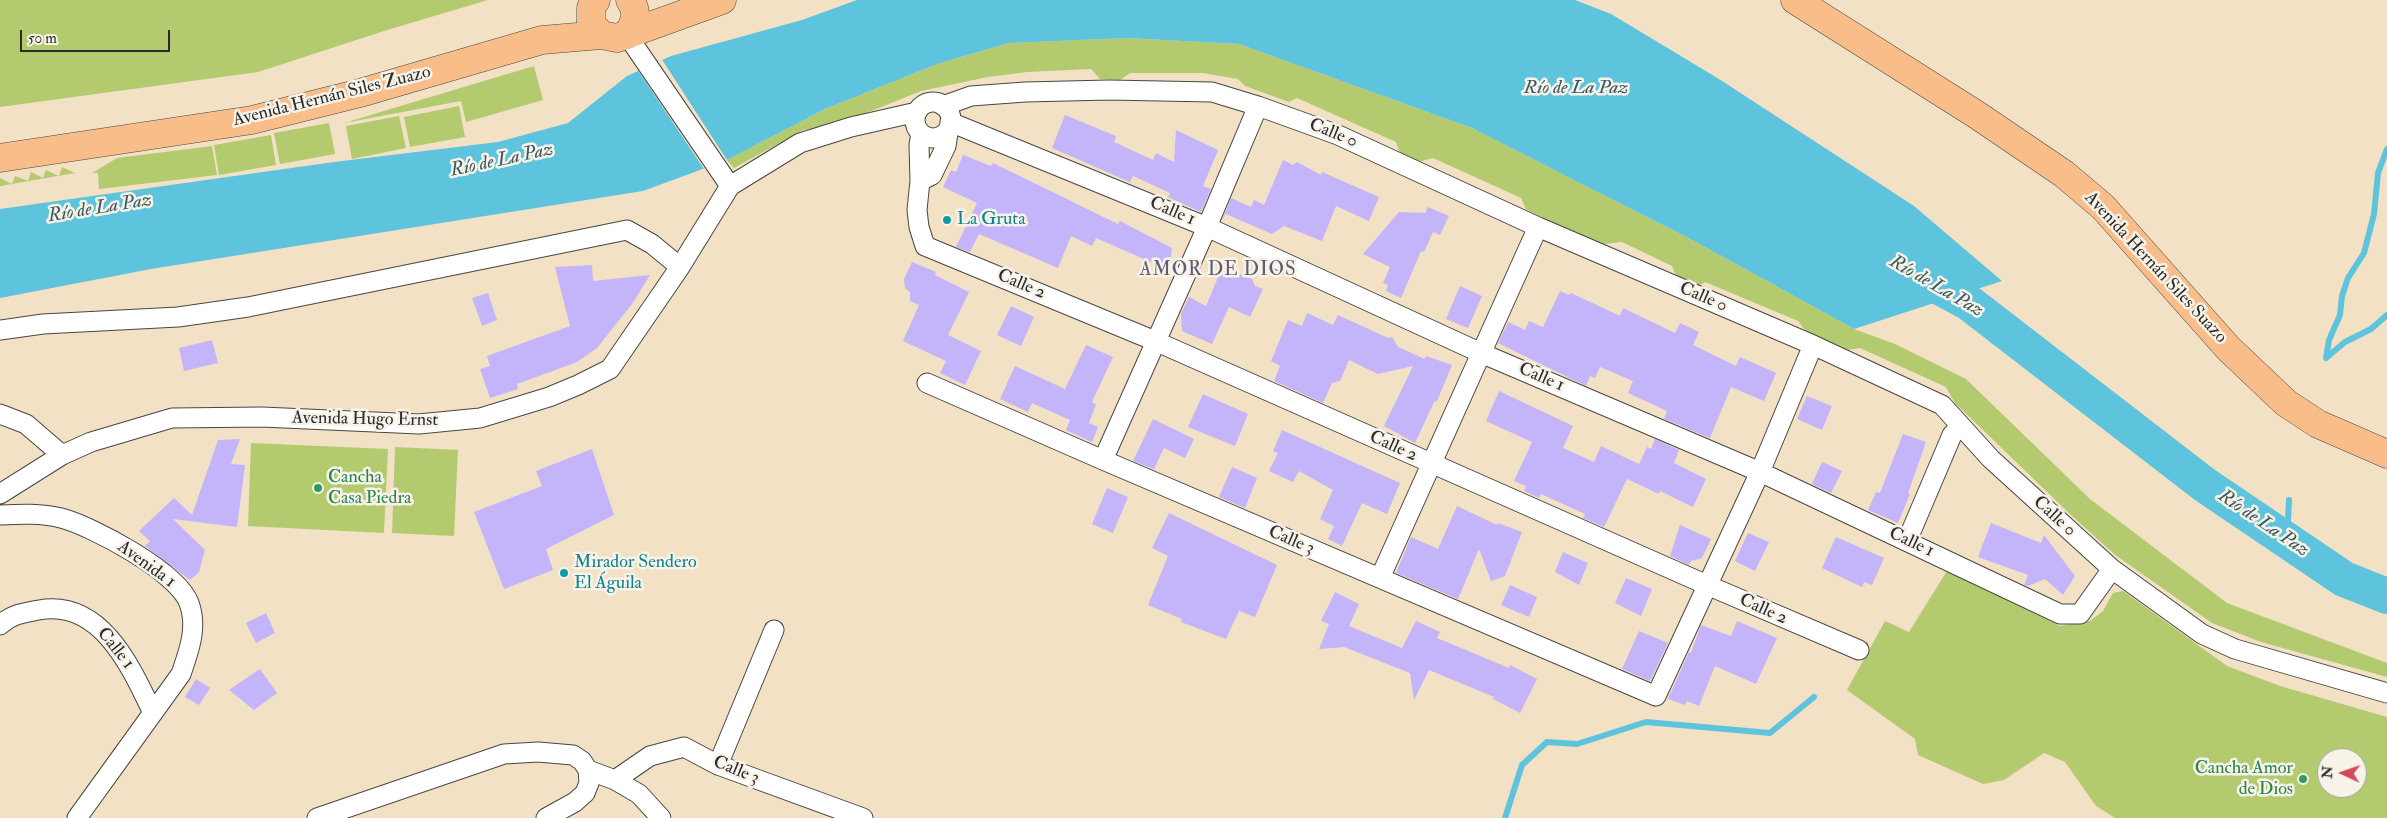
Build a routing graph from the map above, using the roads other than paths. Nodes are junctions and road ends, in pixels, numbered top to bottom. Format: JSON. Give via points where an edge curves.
{"nodes":[{"id":1,"x":630,"y":0,"type":"edge"},
{"id":2,"x":668,"y":0,"type":"edge"},
{"id":3,"x":710,"y":0,"type":"edge"},
{"id":4,"x":722,"y":0,"type":"edge"},
{"id":5,"x":1796,"y":0,"type":"edge"},
{"id":6,"x":594,"y":4,"type":"edge"},
{"id":7,"x":542,"y":40,"type":"junction"},
{"id":8,"x":623,"y":41,"type":"junction"},
{"id":9,"x":1258,"y":106,"type":"junction"},
{"id":10,"x":947,"y":118,"type":"junction"},
{"id":11,"x":918,"y":125,"type":"junction"},
{"id":12,"x":0,"y":158,"type":"edge"},
{"id":13,"x":920,"y":181,"type":"junction"},
{"id":14,"x":730,"y":186,"type":"junction"},
{"id":15,"x":1207,"y":227,"type":"junction"},
{"id":16,"x":1538,"y":227,"type":"junction"},
{"id":17,"x":680,"y":268,"type":"junction"},
{"id":18,"x":0,"y":330,"type":"edge"},
{"id":19,"x":1155,"y":341,"type":"junction"},
{"id":20,"x":1812,"y":345,"type":"junction"},
{"id":21,"x":1481,"y":353,"type":"junction"},
{"id":22,"x":928,"y":383,"type":"dead end"},
{"id":23,"x":0,"y":414,"type":"edge"},
{"id":24,"x":1960,"y":426,"type":"junction"},
{"id":25,"x":2387,"y":454,"type":"edge"},
{"id":26,"x":62,"y":455,"type":"junction"},
{"id":27,"x":1103,"y":460,"type":"junction"},
{"id":28,"x":1431,"y":464,"type":"junction"},
{"id":29,"x":1760,"y":472,"type":"junction"},
{"id":30,"x":0,"y":494,"type":"edge"},
{"id":31,"x":0,"y":515,"type":"edge"},
{"id":32,"x":1907,"y":541,"type":"junction"},
{"id":33,"x":2112,"y":569,"type":"junction"},
{"id":34,"x":1380,"y":578,"type":"junction"},
{"id":35,"x":1707,"y":585,"type":"junction"},
{"id":36,"x":0,"y":625,"type":"edge"},
{"id":37,"x":774,"y":630,"type":"dead end"},
{"id":38,"x":1859,"y":650,"type":"dead end"},
{"id":39,"x":2387,"y":693,"type":"edge"},
{"id":40,"x":152,"y":713,"type":"junction"},
{"id":41,"x":718,"y":765,"type":"junction"},
{"id":42,"x":588,"y":770,"type":"junction"},
{"id":43,"x":615,"y":780,"type":"junction"},
{"id":44,"x":77,"y":818,"type":"edge"},
{"id":45,"x":317,"y":818,"type":"edge"},
{"id":46,"x":546,"y":818,"type":"edge"},
{"id":47,"x":661,"y":818,"type":"edge"},
{"id":48,"x":863,"y":818,"type":"edge"}],
"edges":[{"from":1,"to":8,"type":"main road","via":[[635,20]]},
{"from":2,"to":3,"type":"main road"},
{"from":4,"to":8,"type":"main road"},
{"from":5,"to":25,"type":"main road","name":"Avenida Hernán Siles Suazo","via":[[2064,174],[2103,207],[2228,348],[2286,403],[2318,424]]},
{"from":6,"to":7,"type":"main road","name":"Avenida Hernán Siles Zuazo"},
{"from":6,"to":8,"type":"main road","via":[[591,24]]},
{"from":7,"to":8,"type":"main road","name":"Avenida Hernán Siles Zuazo"},
{"from":7,"to":12,"type":"main road","name":"Avenida Hernán Siles Zuazo","via":[[252,120]]},
{"from":8,"to":14,"type":"street"},
{"from":9,"to":10,"type":"street","name":"Calle 0","via":[[1212,92],[1025,92],[971,96]]},
{"from":9,"to":15,"type":"street"},
{"from":9,"to":16,"type":"street","name":"Calle 0","via":[[1338,135]]},
{"from":10,"to":11,"type":"street","via":[[942,136],[936,138],[931,138]]},
{"from":10,"to":11,"type":"street","via":[[932,102],[926,104]]},
{"from":10,"to":13,"type":"street","via":[[946,146],[932,176]]},
{"from":10,"to":15,"type":"street","name":"Calle 1"},
{"from":11,"to":13,"type":"street"},
{"from":11,"to":14,"type":"street","via":[[890,118],[800,143]]},
{"from":13,"to":19,"type":"street","name":"Calle 2","via":[[917,210],[925,246]]},
{"from":14,"to":17,"type":"street","name":"Avenida Hugo Ernst"},
{"from":15,"to":19,"type":"street"},
{"from":15,"to":21,"type":"street","name":"Calle 1"},
{"from":16,"to":20,"type":"street","name":"Calle 0"},
{"from":16,"to":21,"type":"street"},
{"from":17,"to":18,"type":"street","via":[[652,244],[627,230],[248,307],[178,317],[43,324]]},
{"from":17,"to":26,"type":"street","name":"Avenida Hugo Ernst","via":[[610,369],[549,397],[489,415],[419,424],[172,418],[90,442]]},
{"from":19,"to":27,"type":"street"},
{"from":19,"to":28,"type":"street","name":"Calle 2"},
{"from":20,"to":24,"type":"street","name":"Calle 0","via":[[1942,405]]},
{"from":20,"to":29,"type":"street"},
{"from":21,"to":28,"type":"street"},
{"from":21,"to":29,"type":"street","name":"Calle 1"},
{"from":22,"to":27,"type":"street","name":"Calle 3"},
{"from":23,"to":26,"type":"street","via":[[26,424]]},
{"from":24,"to":32,"type":"street","via":[[1952,436]]},
{"from":24,"to":33,"type":"street","name":"Calle 0","via":[[1991,459]]},
{"from":26,"to":30,"type":"street","name":"Avenida Hugo Ernst"},
{"from":27,"to":34,"type":"street","name":"Calle 3"},
{"from":28,"to":34,"type":"street"},
{"from":28,"to":35,"type":"street","name":"Calle 2"},
{"from":29,"to":32,"type":"street","name":"Calle 1"},
{"from":29,"to":35,"type":"street"},
{"from":31,"to":40,"type":"street","name":"Avenida 1","via":[[42,515],[79,525],[115,541],[158,570],[184,593],[190,604],[193,626],[191,647],[181,674]]},
{"from":32,"to":33,"type":"street","name":"Calle 1","via":[[2060,614],[2080,614]]},
{"from":33,"to":39,"type":"street","name":"Calle 0","via":[[2202,634],[2235,648]]},
{"from":34,"to":35,"type":"street","name":"Calle 3","via":[[1656,696]]},
{"from":35,"to":38,"type":"street","name":"Calle 2"},
{"from":36,"to":40,"type":"street","name":"Calle 1","via":[[11,616],[66,610],[99,626],[134,672]]},
{"from":37,"to":41,"type":"street"},
{"from":40,"to":44,"type":"street","name":"Avenida 1"},
{"from":41,"to":43,"type":"street","name":"Calle 3","via":[[684,747],[650,756]]},
{"from":41,"to":48,"type":"street","name":"Calle 3"},
{"from":42,"to":43,"type":"street"},
{"from":42,"to":45,"type":"street","via":[[573,754],[504,754]]},
{"from":42,"to":46,"type":"street","via":[[589,783],[585,793]]},
{"from":43,"to":47,"type":"street","via":[[639,794]]}]}
